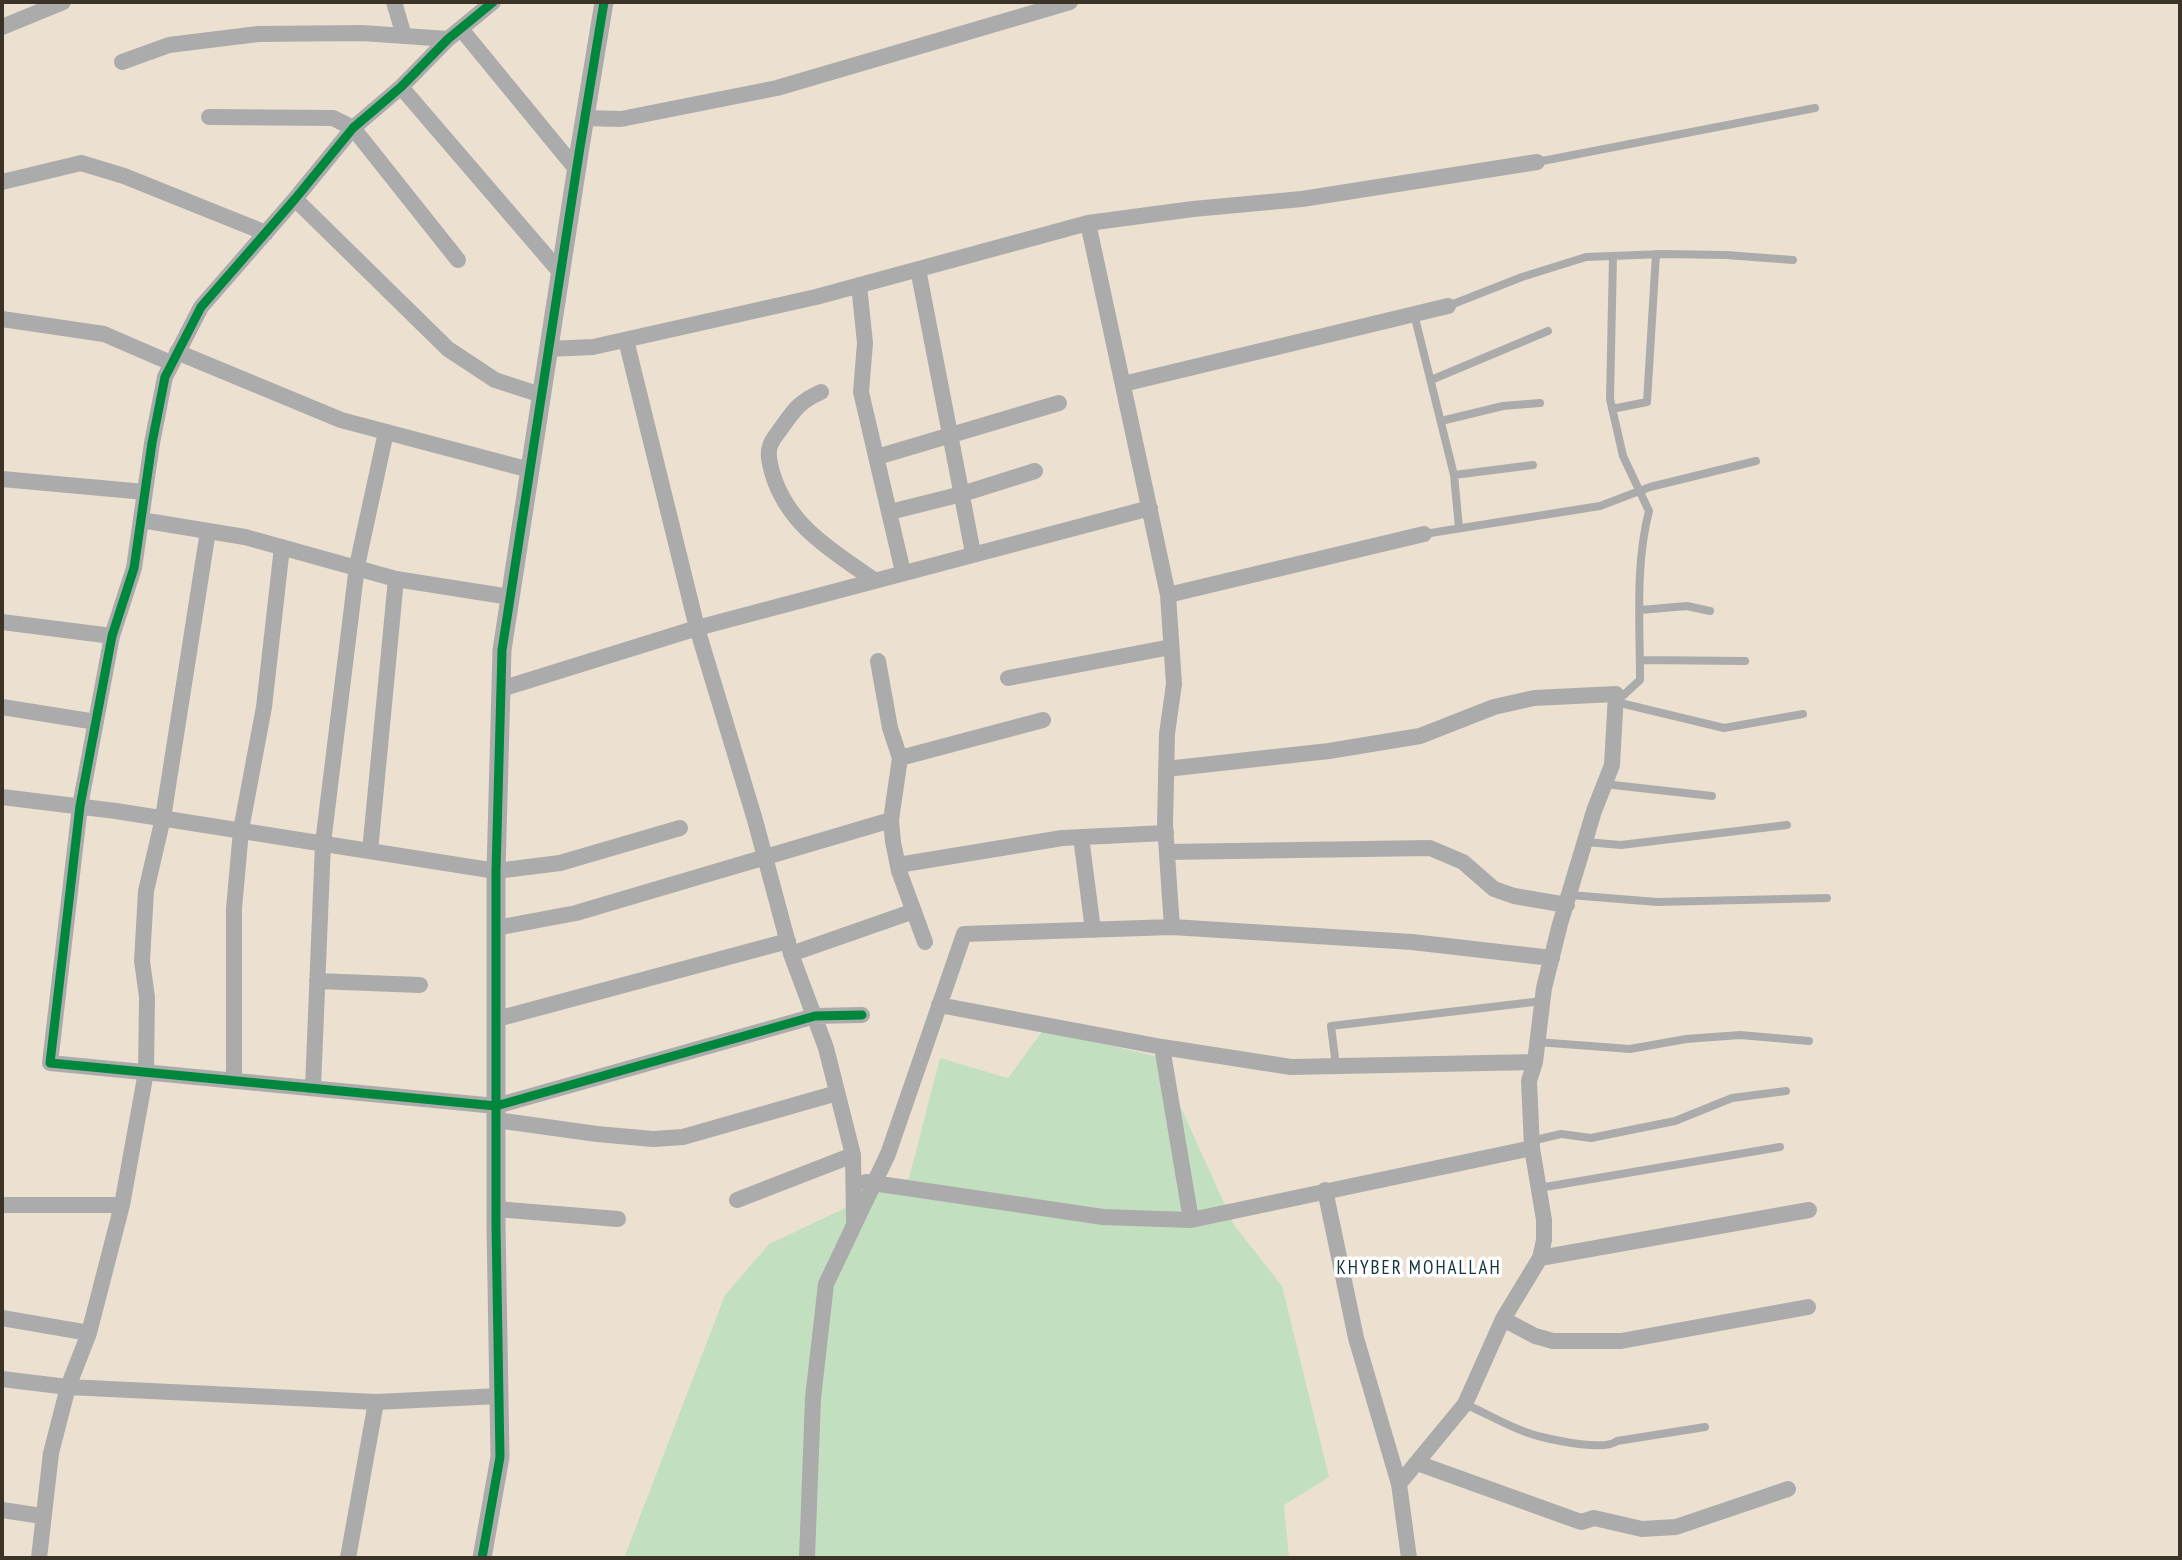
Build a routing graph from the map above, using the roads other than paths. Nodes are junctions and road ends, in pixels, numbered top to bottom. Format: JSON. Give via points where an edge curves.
{"nodes":[{"id":1,"x":63,"y":2,"type":"edge"},
{"id":2,"x":394,"y":2,"type":"edge"},
{"id":3,"x":493,"y":2,"type":"edge"},
{"id":4,"x":604,"y":2,"type":"edge"},
{"id":5,"x":1070,"y":2,"type":"edge"},
{"id":6,"x":2,"y":27,"type":"edge"},
{"id":7,"x":454,"y":34,"type":"junction"},
{"id":8,"x":404,"y":36,"type":"junction"},
{"id":9,"x":122,"y":62,"type":"dead end"},
{"id":10,"x":401,"y":87,"type":"junction"},
{"id":11,"x":1815,"y":108,"type":"dead end"},
{"id":12,"x":209,"y":117,"type":"dead end"},
{"id":13,"x":584,"y":118,"type":"junction"},
{"id":14,"x":353,"y":128,"type":"junction"},
{"id":15,"x":1537,"y":162,"type":"joint"},
{"id":16,"x":576,"y":169,"type":"junction"},
{"id":17,"x":2,"y":182,"type":"edge"},
{"id":18,"x":295,"y":199,"type":"junction"},
{"id":19,"x":1088,"y":223,"type":"junction"},
{"id":20,"x":266,"y":233,"type":"junction"},
{"id":21,"x":1656,"y":254,"type":"junction"},
{"id":22,"x":1613,"y":256,"type":"junction"},
{"id":23,"x":458,"y":260,"type":"dead end"},
{"id":24,"x":1793,"y":260,"type":"dead end"},
{"id":25,"x":918,"y":269,"type":"junction"},
{"id":26,"x":560,"y":272,"type":"junction"},
{"id":27,"x":859,"y":285,"type":"junction"},
{"id":28,"x":1448,"y":306,"type":"joint"},
{"id":29,"x":1414,"y":314,"type":"junction"},
{"id":30,"x":2,"y":319,"type":"edge"},
{"id":31,"x":1548,"y":331,"type":"dead end"},
{"id":32,"x":626,"y":340,"type":"junction"},
{"id":33,"x":548,"y":349,"type":"junction"},
{"id":34,"x":174,"y":358,"type":"junction"},
{"id":35,"x":1431,"y":380,"type":"junction"},
{"id":36,"x":1124,"y":384,"type":"junction"},
{"id":37,"x":821,"y":392,"type":"dead end"},
{"id":38,"x":541,"y":395,"type":"junction"},
{"id":39,"x":1059,"y":403,"type":"dead end"},
{"id":40,"x":1540,"y":403,"type":"dead end"},
{"id":41,"x":1612,"y":409,"type":"junction"},
{"id":42,"x":1441,"y":421,"type":"junction"},
{"id":43,"x":386,"y":432,"type":"junction"},
{"id":44,"x":950,"y":435,"type":"junction"},
{"id":45,"x":877,"y":457,"type":"junction"},
{"id":46,"x":1756,"y":461,"type":"dead end"},
{"id":47,"x":1533,"y":465,"type":"dead end"},
{"id":48,"x":530,"y":470,"type":"junction"},
{"id":49,"x":1035,"y":471,"type":"dead end"},
{"id":50,"x":1454,"y":475,"type":"junction"},
{"id":51,"x":2,"y":479,"type":"edge"},
{"id":52,"x":1639,"y":491,"type":"junction"},
{"id":53,"x":145,"y":492,"type":"junction"},
{"id":54,"x":962,"y":494,"type":"junction"},
{"id":55,"x":1150,"y":508,"type":"junction"},
{"id":56,"x":890,"y":512,"type":"junction"},
{"id":57,"x":141,"y":520,"type":"junction"},
{"id":58,"x":1459,"y":528,"type":"junction"},
{"id":59,"x":208,"y":531,"type":"junction"},
{"id":60,"x":1424,"y":534,"type":"joint"},
{"id":61,"x":282,"y":547,"type":"junction"},
{"id":62,"x":973,"y":553,"type":"junction"},
{"id":63,"x":357,"y":566,"type":"junction"},
{"id":64,"x":903,"y":572,"type":"junction"},
{"id":65,"x":396,"y":579,"type":"junction"},
{"id":66,"x":874,"y":580,"type":"junction"},
{"id":67,"x":1168,"y":595,"type":"junction"},
{"id":68,"x":510,"y":597,"type":"junction"},
{"id":69,"x":1640,"y":610,"type":"junction"},
{"id":70,"x":1710,"y":611,"type":"dead end"},
{"id":71,"x":2,"y":622,"type":"edge"},
{"id":72,"x":697,"y":628,"type":"junction"},
{"id":73,"x":112,"y":636,"type":"junction"},
{"id":74,"x":1171,"y":647,"type":"junction"},
{"id":75,"x":1640,"y":660,"type":"junction"},
{"id":76,"x":878,"y":661,"type":"dead end"},
{"id":77,"x":1745,"y":661,"type":"dead end"},
{"id":78,"x":1008,"y":678,"type":"dead end"},
{"id":79,"x":501,"y":689,"type":"junction"},
{"id":80,"x":1616,"y":702,"type":"junction"},
{"id":81,"x":2,"y":707,"type":"edge"},
{"id":82,"x":1803,"y":714,"type":"dead end"},
{"id":83,"x":1043,"y":720,"type":"dead end"},
{"id":84,"x":96,"y":722,"type":"junction"},
{"id":85,"x":900,"y":758,"type":"junction"},
{"id":86,"x":1166,"y":769,"type":"junction"},
{"id":87,"x":1604,"y":784,"type":"junction"},
{"id":88,"x":1712,"y":796,"type":"dead end"},
{"id":89,"x":2,"y":797,"type":"edge"},
{"id":90,"x":80,"y":806,"type":"junction"},
{"id":91,"x":163,"y":818,"type":"junction"},
{"id":92,"x":891,"y":820,"type":"junction"},
{"id":93,"x":1787,"y":825,"type":"dead end"},
{"id":94,"x":680,"y":828,"type":"dead end"},
{"id":95,"x":241,"y":831,"type":"junction"},
{"id":96,"x":1166,"y":833,"type":"junction"},
{"id":97,"x":1081,"y":837,"type":"junction"},
{"id":98,"x":1586,"y":842,"type":"junction"},
{"id":99,"x":323,"y":843,"type":"junction"},
{"id":100,"x":370,"y":851,"type":"junction"},
{"id":101,"x":1167,"y":852,"type":"junction"},
{"id":102,"x":765,"y":855,"type":"junction"},
{"id":103,"x":898,"y":865,"type":"junction"},
{"id":104,"x":496,"y":871,"type":"junction"},
{"id":105,"x":1827,"y":898,"type":"dead end"},
{"id":106,"x":1568,"y":900,"type":"junction"},
{"id":107,"x":914,"y":911,"type":"junction"},
{"id":108,"x":1172,"y":927,"type":"junction"},
{"id":109,"x":496,"y":928,"type":"junction"},
{"id":110,"x":1093,"y":930,"type":"junction"},
{"id":111,"x":925,"y":942,"type":"dead end"},
{"id":112,"x":790,"y":947,"type":"junction"},
{"id":113,"x":1552,"y":957,"type":"junction"},
{"id":114,"x":317,"y":981,"type":"junction"},
{"id":115,"x":420,"y":985,"type":"dead end"},
{"id":116,"x":1542,"y":1001,"type":"junction"},
{"id":117,"x":939,"y":1005,"type":"junction"},
{"id":118,"x":862,"y":1015,"type":"dead end"},
{"id":119,"x":814,"y":1016,"type":"junction"},
{"id":120,"x":498,"y":1019,"type":"junction"},
{"id":121,"x":1809,"y":1041,"type":"dead end"},
{"id":122,"x":1537,"y":1042,"type":"junction"},
{"id":123,"x":1161,"y":1047,"type":"junction"},
{"id":124,"x":1535,"y":1062,"type":"junction"},
{"id":125,"x":1336,"y":1066,"type":"junction"},
{"id":126,"x":146,"y":1072,"type":"junction"},
{"id":127,"x":234,"y":1081,"type":"junction"},
{"id":128,"x":313,"y":1088,"type":"junction"},
{"id":129,"x":1786,"y":1091,"type":"dead end"},
{"id":130,"x":837,"y":1093,"type":"junction"},
{"id":131,"x":496,"y":1113,"type":"junction"},
{"id":132,"x":1532,"y":1144,"type":"junction"},
{"id":133,"x":1780,"y":1147,"type":"dead end"},
{"id":134,"x":853,"y":1155,"type":"junction"},
{"id":135,"x":853,"y":1180,"type":"junction"},
{"id":136,"x":874,"y":1183,"type":"junction"},
{"id":137,"x":1539,"y":1188,"type":"junction"},
{"id":138,"x":1325,"y":1190,"type":"junction"},
{"id":139,"x":737,"y":1199,"type":"dead end"},
{"id":140,"x":2,"y":1205,"type":"edge"},
{"id":141,"x":122,"y":1205,"type":"junction"},
{"id":142,"x":496,"y":1209,"type":"junction"},
{"id":143,"x":1809,"y":1210,"type":"dead end"},
{"id":144,"x":618,"y":1219,"type":"dead end"},
{"id":145,"x":1191,"y":1220,"type":"junction"},
{"id":146,"x":854,"y":1223,"type":"junction"},
{"id":147,"x":1540,"y":1258,"type":"junction"},
{"id":148,"x":1808,"y":1307,"type":"dead end"},
{"id":149,"x":2,"y":1318,"type":"edge"},
{"id":150,"x":1503,"y":1319,"type":"junction"},
{"id":151,"x":89,"y":1333,"type":"junction"},
{"id":152,"x":2,"y":1378,"type":"edge"},
{"id":153,"x":68,"y":1387,"type":"junction"},
{"id":154,"x":499,"y":1396,"type":"junction"},
{"id":155,"x":376,"y":1402,"type":"junction"},
{"id":156,"x":1465,"y":1404,"type":"junction"},
{"id":157,"x":1705,"y":1427,"type":"dead end"},
{"id":158,"x":1417,"y":1463,"type":"junction"},
{"id":159,"x":1399,"y":1484,"type":"junction"},
{"id":160,"x":1788,"y":1489,"type":"dead end"},
{"id":161,"x":2,"y":1510,"type":"edge"},
{"id":162,"x":42,"y":1516,"type":"junction"},
{"id":163,"x":39,"y":1558,"type":"edge"},
{"id":164,"x":348,"y":1558,"type":"edge"},
{"id":165,"x":482,"y":1558,"type":"edge"},
{"id":166,"x":807,"y":1558,"type":"edge"},
{"id":167,"x":1409,"y":1558,"type":"edge"}],
"edges":[{"from":1,"to":6,"type":"street"},
{"from":2,"to":8,"type":"street"},
{"from":3,"to":7,"type":"street"},
{"from":4,"to":13,"type":"street"},
{"from":5,"to":13,"type":"street","via":[[777,88],[621,119]]},
{"from":7,"to":8,"type":"street"},
{"from":7,"to":10,"type":"street"},
{"from":7,"to":16,"type":"street"},
{"from":8,"to":9,"type":"street","via":[[258,34],[169,46]]},
{"from":10,"to":14,"type":"street"},
{"from":10,"to":26,"type":"street"},
{"from":11,"to":15,"type":"lane"},
{"from":12,"to":14,"type":"street","via":[[332,118]]},
{"from":13,"to":16,"type":"street"},
{"from":14,"to":18,"type":"street"},
{"from":14,"to":23,"type":"street"},
{"from":15,"to":19,"type":"street","via":[[1302,199]]},
{"from":16,"to":26,"type":"street"},
{"from":17,"to":20,"type":"street","via":[[81,163]]},
{"from":18,"to":20,"type":"street"},
{"from":18,"to":38,"type":"street","via":[[448,349],[495,380]]},
{"from":19,"to":25,"type":"street"},
{"from":19,"to":36,"type":"street"},
{"from":20,"to":34,"type":"street","via":[[201,307]]},
{"from":21,"to":22,"type":"lane"},
{"from":21,"to":24,"type":"lane"},
{"from":21,"to":41,"type":"lane","via":[[1647,402]]},
{"from":22,"to":28,"type":"lane","via":[[1586,257]]},
{"from":22,"to":41,"type":"lane"},
{"from":25,"to":27,"type":"street"},
{"from":25,"to":44,"type":"street"},
{"from":26,"to":33,"type":"street"},
{"from":27,"to":32,"type":"street"},
{"from":27,"to":45,"type":"street","via":[[865,343],[861,392]]},
{"from":28,"to":29,"type":"street"},
{"from":29,"to":35,"type":"lane"},
{"from":29,"to":36,"type":"street"},
{"from":30,"to":34,"type":"street","via":[[104,334]]},
{"from":31,"to":35,"type":"lane"},
{"from":32,"to":33,"type":"street"},
{"from":32,"to":72,"type":"street"},
{"from":33,"to":38,"type":"street"},
{"from":34,"to":43,"type":"street","via":[[341,420]]},
{"from":34,"to":53,"type":"street","via":[[164,377]]},
{"from":35,"to":42,"type":"lane"},
{"from":36,"to":55,"type":"street"},
{"from":37,"to":66,"type":"street","via":[[804,399],[770,445],[773,476],[803,527]]},
{"from":38,"to":48,"type":"street"},
{"from":39,"to":44,"type":"street"},
{"from":40,"to":42,"type":"lane","via":[[1503,406]]},
{"from":41,"to":52,"type":"lane","via":[[1623,456]]},
{"from":42,"to":50,"type":"lane"},
{"from":43,"to":48,"type":"street"},
{"from":43,"to":63,"type":"street"},
{"from":44,"to":45,"type":"street"},
{"from":44,"to":54,"type":"street"},
{"from":45,"to":56,"type":"street"},
{"from":46,"to":52,"type":"lane"},
{"from":47,"to":50,"type":"lane"},
{"from":48,"to":68,"type":"street"},
{"from":49,"to":54,"type":"street"},
{"from":50,"to":58,"type":"lane"},
{"from":51,"to":53,"type":"street"},
{"from":52,"to":58,"type":"lane","via":[[1600,506]]},
{"from":52,"to":69,"type":"lane","via":[[1649,510],[1643,532]]},
{"from":53,"to":57,"type":"street"},
{"from":54,"to":56,"type":"street"},
{"from":54,"to":62,"type":"street"},
{"from":55,"to":62,"type":"street"},
{"from":55,"to":67,"type":"street"},
{"from":56,"to":64,"type":"street"},
{"from":57,"to":59,"type":"street"},
{"from":57,"to":73,"type":"street","via":[[134,568]]},
{"from":58,"to":60,"type":"lane"},
{"from":59,"to":61,"type":"street"},
{"from":59,"to":91,"type":"street"},
{"from":60,"to":67,"type":"street"},
{"from":61,"to":63,"type":"street"},
{"from":61,"to":95,"type":"street","via":[[264,707]]},
{"from":62,"to":64,"type":"street"},
{"from":63,"to":65,"type":"street"},
{"from":63,"to":99,"type":"street"},
{"from":64,"to":66,"type":"street"},
{"from":65,"to":68,"type":"street"},
{"from":65,"to":100,"type":"street"},
{"from":66,"to":72,"type":"street"},
{"from":67,"to":74,"type":"street"},
{"from":68,"to":79,"type":"street"},
{"from":69,"to":70,"type":"lane","via":[[1687,606]]},
{"from":69,"to":75,"type":"lane"},
{"from":71,"to":73,"type":"street"},
{"from":72,"to":79,"type":"street"},
{"from":72,"to":102,"type":"street"},
{"from":73,"to":84,"type":"street"},
{"from":74,"to":78,"type":"street"},
{"from":74,"to":86,"type":"street","via":[[1174,684]]},
{"from":75,"to":77,"type":"lane"},
{"from":75,"to":80,"type":"lane","via":[[1640,680]]},
{"from":76,"to":85,"type":"street"},
{"from":79,"to":104,"type":"street"},
{"from":80,"to":82,"type":"lane","via":[[1724,728]]},
{"from":80,"to":86,"type":"street","via":[[1616,694],[1534,698],[1420,736]]},
{"from":80,"to":87,"type":"street","via":[[1612,765]]},
{"from":81,"to":84,"type":"street"},
{"from":83,"to":85,"type":"street"},
{"from":84,"to":90,"type":"street"},
{"from":85,"to":92,"type":"street"},
{"from":86,"to":96,"type":"street"},
{"from":87,"to":88,"type":"lane"},
{"from":87,"to":98,"type":"street"},
{"from":89,"to":90,"type":"street"},
{"from":90,"to":91,"type":"street"},
{"from":90,"to":126,"type":"street","via":[[50,1063]]},
{"from":91,"to":95,"type":"street"},
{"from":91,"to":126,"type":"street","via":[[146,891],[142,961],[147,997]]},
{"from":92,"to":102,"type":"street"},
{"from":92,"to":103,"type":"street"},
{"from":93,"to":98,"type":"lane","via":[[1621,845]]},
{"from":94,"to":104,"type":"street","via":[[560,863]]},
{"from":95,"to":99,"type":"street"},
{"from":95,"to":127,"type":"street","via":[[234,909]]},
{"from":96,"to":97,"type":"street"},
{"from":96,"to":101,"type":"street"},
{"from":97,"to":103,"type":"street"},
{"from":97,"to":110,"type":"street"},
{"from":98,"to":106,"type":"street"},
{"from":99,"to":100,"type":"street"},
{"from":99,"to":114,"type":"street"},
{"from":100,"to":104,"type":"street"},
{"from":101,"to":106,"type":"street","via":[[1430,848],[1463,862],[1494,889],[1514,896]]},
{"from":101,"to":108,"type":"street"},
{"from":102,"to":109,"type":"street","via":[[576,913]]},
{"from":102,"to":112,"type":"street"},
{"from":103,"to":107,"type":"street"},
{"from":104,"to":109,"type":"street"},
{"from":105,"to":106,"type":"lane"},
{"from":106,"to":113,"type":"street"},
{"from":107,"to":111,"type":"street"},
{"from":107,"to":112,"type":"street"},
{"from":108,"to":110,"type":"street"},
{"from":108,"to":113,"type":"street","via":[[1412,942]]},
{"from":109,"to":120,"type":"street"},
{"from":110,"to":117,"type":"street","via":[[964,934]]},
{"from":112,"to":119,"type":"street"},
{"from":112,"to":120,"type":"street"},
{"from":113,"to":116,"type":"street"},
{"from":114,"to":115,"type":"street"},
{"from":114,"to":128,"type":"street"},
{"from":116,"to":122,"type":"street"},
{"from":116,"to":125,"type":"lane","via":[[1331,1026]]},
{"from":117,"to":123,"type":"street"},
{"from":117,"to":136,"type":"street"},
{"from":118,"to":119,"type":"street"},
{"from":119,"to":130,"type":"street"},
{"from":119,"to":131,"type":"street"},
{"from":120,"to":131,"type":"street"},
{"from":121,"to":122,"type":"lane","via":[[1740,1035],[1630,1049]]},
{"from":122,"to":124,"type":"street"},
{"from":123,"to":125,"type":"street","via":[[1291,1067]]},
{"from":123,"to":145,"type":"street"},
{"from":124,"to":125,"type":"street"},
{"from":124,"to":132,"type":"street","via":[[1529,1081]]},
{"from":126,"to":127,"type":"street"},
{"from":126,"to":141,"type":"street"},
{"from":127,"to":128,"type":"street"},
{"from":128,"to":131,"type":"street"},
{"from":129,"to":132,"type":"lane","via":[[1732,1098],[1675,1121],[1591,1138],[1561,1135]]},
{"from":130,"to":131,"type":"street","via":[[683,1137],[653,1139]]},
{"from":130,"to":134,"type":"street"},
{"from":131,"to":142,"type":"street"},
{"from":132,"to":137,"type":"street"},
{"from":132,"to":138,"type":"street"},
{"from":133,"to":137,"type":"lane"},
{"from":134,"to":135,"type":"street"},
{"from":134,"to":139,"type":"street"},
{"from":135,"to":136,"type":"street"},
{"from":135,"to":146,"type":"street"},
{"from":136,"to":145,"type":"street","via":[[1103,1217]]},
{"from":136,"to":146,"type":"street"},
{"from":137,"to":147,"type":"street","via":[[1544,1220]]},
{"from":138,"to":145,"type":"street"},
{"from":138,"to":159,"type":"street","via":[[1356,1338]]},
{"from":140,"to":141,"type":"street"},
{"from":141,"to":151,"type":"street"},
{"from":142,"to":144,"type":"street"},
{"from":142,"to":154,"type":"street"},
{"from":143,"to":147,"type":"street"},
{"from":146,"to":166,"type":"street","via":[[826,1284],[813,1398]]},
{"from":147,"to":150,"type":"street"},
{"from":148,"to":150,"type":"street","via":[[1620,1341],[1553,1340]]},
{"from":149,"to":151,"type":"street"},
{"from":150,"to":156,"type":"street"},
{"from":151,"to":153,"type":"street"},
{"from":152,"to":153,"type":"street"},
{"from":153,"to":155,"type":"street"},
{"from":153,"to":162,"type":"street"},
{"from":154,"to":155,"type":"street"},
{"from":154,"to":165,"type":"street","via":[[500,1457]]},
{"from":155,"to":164,"type":"street"},
{"from":156,"to":157,"type":"lane","via":[[1540,1437],[1590,1445]]},
{"from":156,"to":158,"type":"street"},
{"from":158,"to":159,"type":"street"},
{"from":158,"to":160,"type":"street","via":[[1581,1522],[1594,1518],[1642,1529],[1675,1527]]},
{"from":159,"to":167,"type":"street"},
{"from":161,"to":162,"type":"street"},
{"from":162,"to":163,"type":"street"}]}
